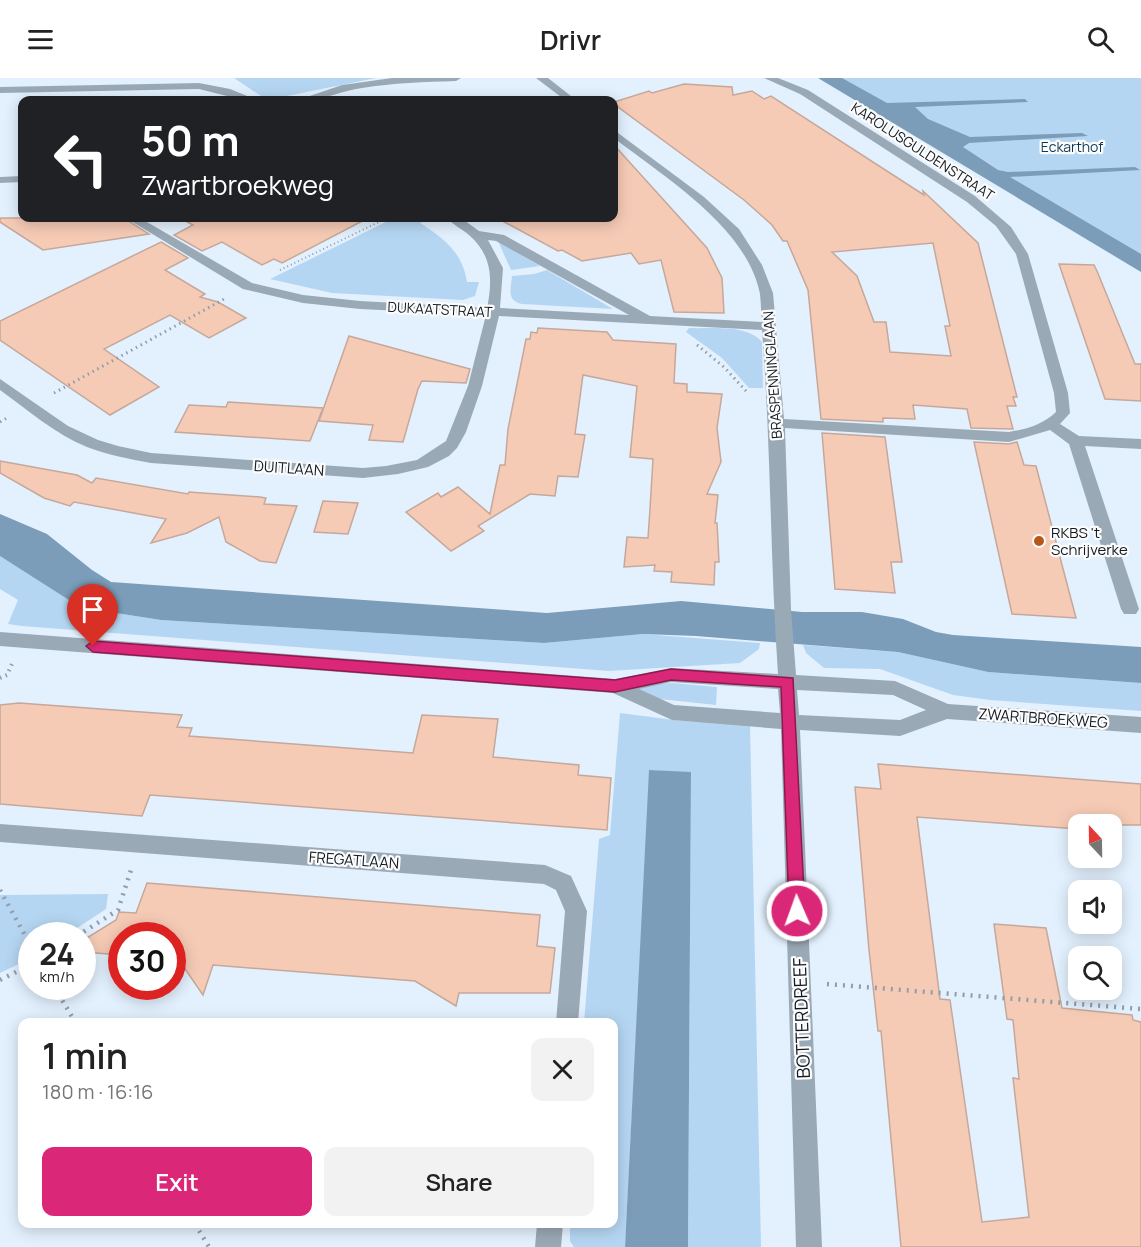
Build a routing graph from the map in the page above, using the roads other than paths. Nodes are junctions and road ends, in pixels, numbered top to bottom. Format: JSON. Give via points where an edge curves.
{"nodes":[{"id":1,"x":456,"y":78,"type":"edge"},
{"id":2,"x":542,"y":78,"type":"edge"},
{"id":3,"x":769,"y":78,"type":"edge"},
{"id":4,"x":0,"y":90,"type":"edge"},
{"id":5,"x":240,"y":96,"type":"edge"},
{"id":6,"x":315,"y":96,"type":"edge"},
{"id":7,"x":566,"y":96,"type":"edge"},
{"id":8,"x":618,"y":136,"type":"edge"},
{"id":9,"x":18,"y":179,"type":"edge"},
{"id":10,"x":0,"y":180,"type":"edge"},
{"id":11,"x":139,"y":222,"type":"edge"},
{"id":12,"x":459,"y":222,"type":"edge"},
{"id":13,"x":477,"y":234,"type":"junction"},
{"id":14,"x":494,"y":312,"type":"junction"},
{"id":15,"x":649,"y":320,"type":"junction"},
{"id":16,"x":768,"y":326,"type":"junction"},
{"id":17,"x":0,"y":383,"type":"edge"},
{"id":18,"x":777,"y":423,"type":"junction"},
{"id":19,"x":1052,"y":425,"type":"junction"},
{"id":20,"x":1076,"y":441,"type":"junction"},
{"id":21,"x":1141,"y":444,"type":"edge"},
{"id":22,"x":1131,"y":609,"type":"dead end"},
{"id":23,"x":0,"y":639,"type":"edge"},
{"id":24,"x":788,"y":682,"type":"junction"},
{"id":25,"x":615,"y":686,"type":"junction"},
{"id":26,"x":946,"y":711,"type":"junction"},
{"id":27,"x":790,"y":722,"type":"junction"},
{"id":28,"x":1141,"y":725,"type":"edge"},
{"id":29,"x":0,"y":833,"type":"edge"},
{"id":30,"x":567,"y":1018,"type":"edge"},
{"id":31,"x":550,"y":1228,"type":"edge"},
{"id":32,"x":548,"y":1247,"type":"edge"},
{"id":33,"x":809,"y":1247,"type":"edge"}],
"edges":[{"from":1,"to":6,"type":"street","via":[[376,81]]},
{"from":2,"to":7,"type":"street"},
{"from":3,"to":19,"type":"street","name":"KAROLUSGULDENSTRAAT","via":[[804,92],[971,199],[1014,237],[1061,393],[1063,413]]},
{"from":4,"to":5,"type":"street","via":[[199,86]]},
{"from":8,"to":16,"type":"street","name":"BRASPENNINGLAAN","via":[[735,232],[756,265],[766,293]]},
{"from":9,"to":10,"type":"street"},
{"from":11,"to":14,"type":"street","name":"DUKAATSTRAAT","via":[[248,286],[337,303]]},
{"from":12,"to":13,"type":"street"},
{"from":13,"to":14,"type":"street","name":"DUITLAAN","via":[[491,252],[498,270]]},
{"from":13,"to":15,"type":"street","via":[[500,238]]},
{"from":14,"to":15,"type":"street","name":"DUKAATSTRAAT"},
{"from":14,"to":17,"type":"street","name":"DUITLAAN","via":[[464,426],[452,444],[431,459],[396,471],[363,473],[151,458],[93,444],[63,429]]},
{"from":15,"to":16,"type":"street","name":"DUKAATSTRAAT"},
{"from":16,"to":18,"type":"street","name":"BRASPENNINGLAAN"},
{"from":18,"to":19,"type":"street","via":[[1009,437]]},
{"from":18,"to":24,"type":"street","name":"BRASPENNINGLAAN"},
{"from":19,"to":20,"type":"street"},
{"from":20,"to":21,"type":"street"},
{"from":20,"to":22,"type":"street"},
{"from":23,"to":25,"type":"street","name":"ZWARTBROEKWEG"},
{"from":24,"to":25,"type":"street","name":"ZWARTBROEKWEG","via":[[671,675]]},
{"from":24,"to":26,"type":"street","name":"ZWARTBROEKWEG","via":[[895,688]]},
{"from":24,"to":27,"type":"street","name":"BOTTERDREEF"},
{"from":25,"to":27,"type":"street","name":"ZWARTBROEKWEG","via":[[672,712]]},
{"from":26,"to":27,"type":"street","name":"ZWARTBROEKWEG","via":[[900,728]]},
{"from":26,"to":28,"type":"street","name":"ZWARTBROEKWEG"},
{"from":27,"to":33,"type":"street","name":"BOTTERDREEF"},
{"from":29,"to":30,"type":"street","name":"FREGATLAAN","via":[[545,875],[564,883],[576,911]]},
{"from":31,"to":32,"type":"street"}]}
